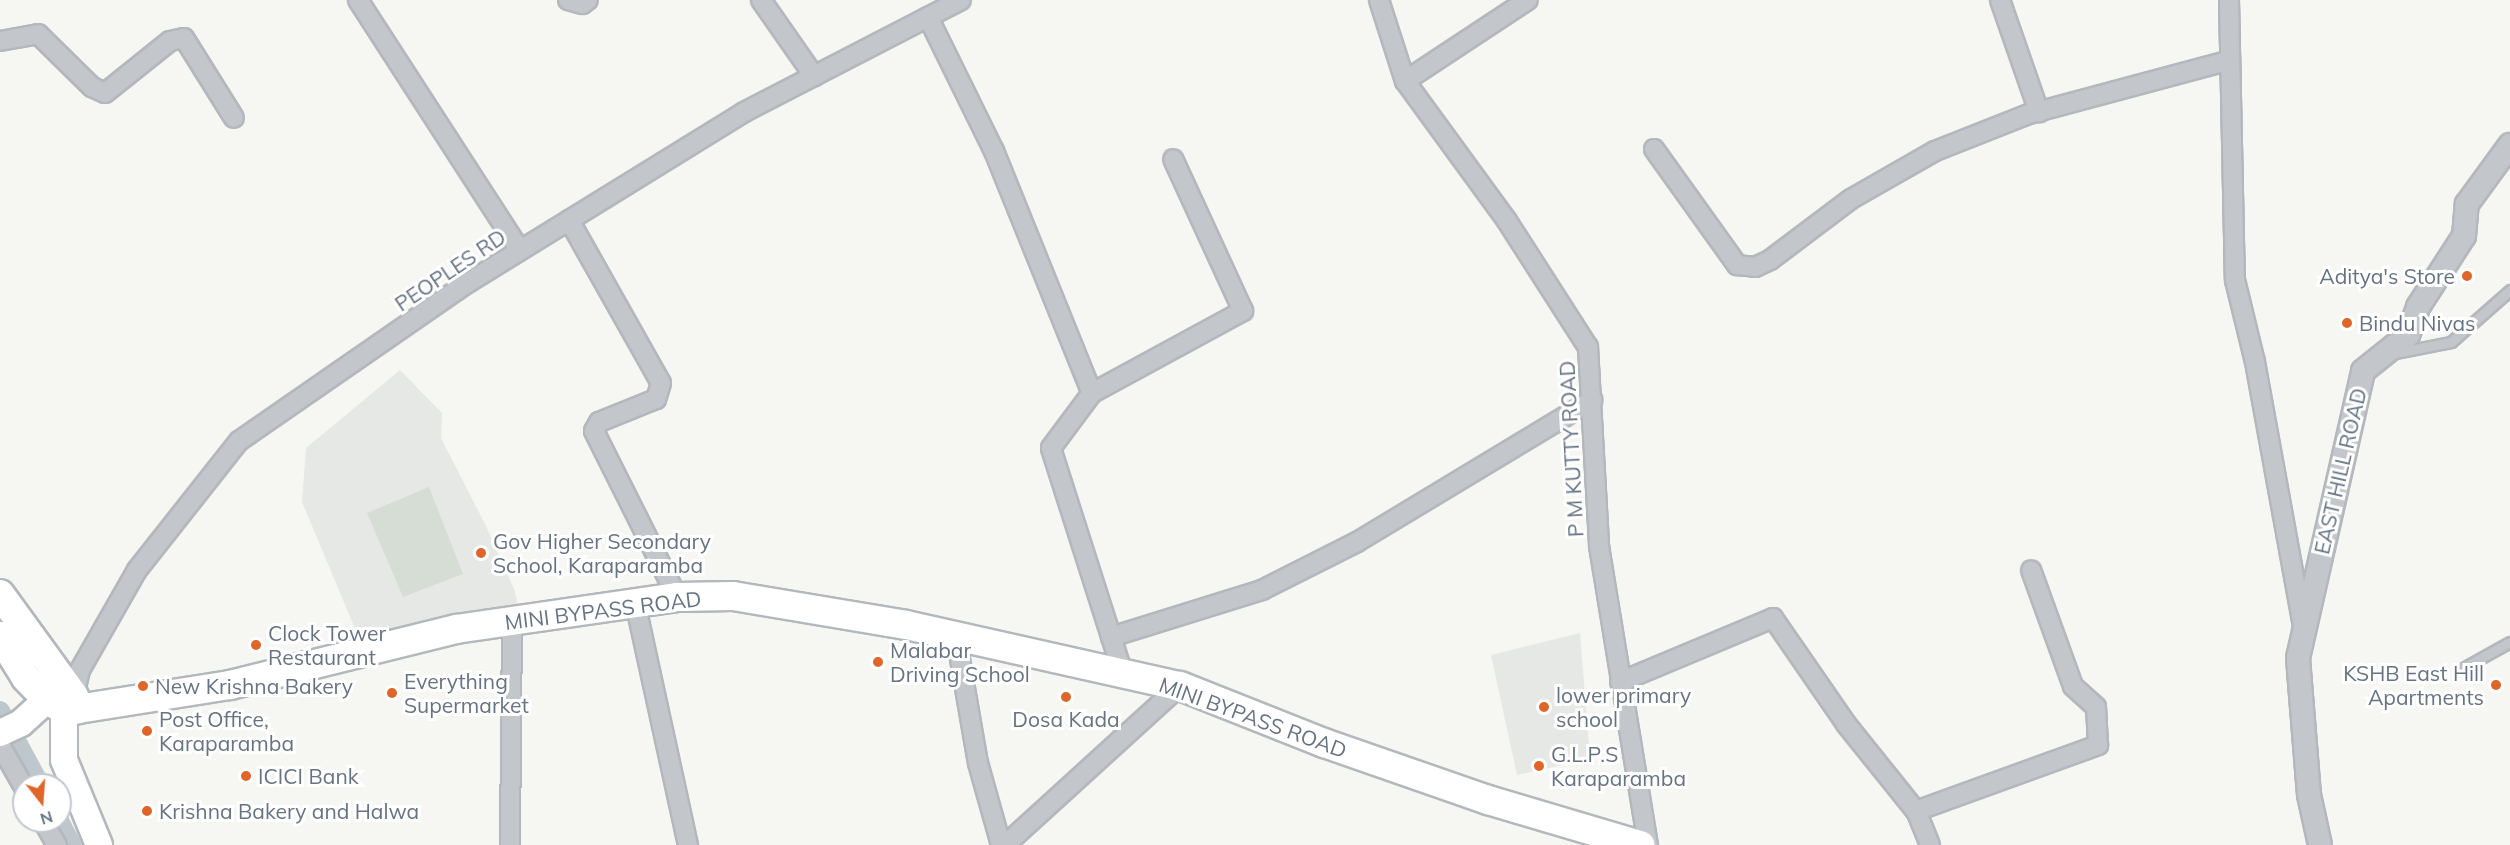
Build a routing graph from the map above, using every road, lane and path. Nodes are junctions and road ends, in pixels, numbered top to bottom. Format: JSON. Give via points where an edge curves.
{"nodes":[{"id":1,"x":358,"y":0,"type":"edge"},
{"id":2,"x":568,"y":0,"type":"edge"},
{"id":3,"x":588,"y":0,"type":"edge"},
{"id":4,"x":762,"y":0,"type":"edge"},
{"id":5,"x":961,"y":0,"type":"edge"},
{"id":6,"x":1379,"y":0,"type":"edge"},
{"id":7,"x":1528,"y":0,"type":"edge"},
{"id":8,"x":2000,"y":0,"type":"edge"},
{"id":9,"x":2229,"y":0,"type":"edge"},
{"id":10,"x":928,"y":17,"type":"junction"},
{"id":11,"x":0,"y":41,"type":"edge"},
{"id":12,"x":2230,"y":60,"type":"junction"},
{"id":13,"x":814,"y":76,"type":"junction"},
{"id":14,"x":1405,"y":81,"type":"junction"},
{"id":15,"x":2039,"y":112,"type":"junction"},
{"id":16,"x":234,"y":118,"type":"dead end"},
{"id":17,"x":2510,"y":146,"type":"edge"},
{"id":18,"x":1654,"y":149,"type":"dead end"},
{"id":19,"x":1173,"y":159,"type":"dead end"},
{"id":20,"x":569,"y":220,"type":"junction"},
{"id":21,"x":520,"y":250,"type":"junction"},
{"id":22,"x":2510,"y":290,"type":"edge"},
{"id":23,"x":2384,"y":356,"type":"junction"},
{"id":24,"x":1092,"y":393,"type":"junction"},
{"id":25,"x":1592,"y":400,"type":"junction"},
{"id":26,"x":2031,"y":570,"type":"dead end"},
{"id":27,"x":0,"y":594,"type":"edge"},
{"id":28,"x":677,"y":597,"type":"junction"},
{"id":29,"x":635,"y":602,"type":"junction"},
{"id":30,"x":512,"y":621,"type":"junction"},
{"id":31,"x":2304,"y":634,"type":"junction"},
{"id":32,"x":0,"y":636,"type":"edge"},
{"id":33,"x":956,"y":636,"type":"junction"},
{"id":34,"x":1111,"y":637,"type":"junction"},
{"id":35,"x":2510,"y":642,"type":"edge"},
{"id":36,"x":2465,"y":667,"type":"dead end"},
{"id":37,"x":1123,"y":674,"type":"junction"},
{"id":38,"x":1620,"y":682,"type":"junction"},
{"id":39,"x":1180,"y":686,"type":"junction"},
{"id":40,"x":66,"y":700,"type":"junction"},
{"id":41,"x":11,"y":728,"type":"edge"},
{"id":42,"x":0,"y":745,"type":"edge"},
{"id":43,"x":16,"y":773,"type":"edge"},
{"id":44,"x":1916,"y":811,"type":"junction"},
{"id":45,"x":1576,"y":837,"type":"edge"},
{"id":46,"x":99,"y":845,"type":"edge"},
{"id":47,"x":510,"y":845,"type":"edge"},
{"id":48,"x":688,"y":845,"type":"edge"},
{"id":49,"x":1003,"y":845,"type":"edge"},
{"id":50,"x":1640,"y":845,"type":"edge"},
{"id":51,"x":1647,"y":845,"type":"edge"},
{"id":52,"x":1930,"y":845,"type":"edge"},
{"id":53,"x":2320,"y":845,"type":"edge"}],
"edges":[{"from":1,"to":21,"type":"street"},
{"from":2,"to":3,"type":"street","via":[[582,4]]},
{"from":4,"to":13,"type":"street"},
{"from":5,"to":10,"type":"street","name":"PEOPLES RD"},
{"from":6,"to":14,"type":"street","name":"P M KUTTY ROAD"},
{"from":7,"to":14,"type":"street"},
{"from":8,"to":15,"type":"street"},
{"from":9,"to":12,"type":"street"},
{"from":10,"to":13,"type":"street","name":"PEOPLES RD"},
{"from":10,"to":24,"type":"street","via":[[994,151]]},
{"from":11,"to":16,"type":"street","via":[[38,34],[92,87],[105,93],[170,41],[184,38]]},
{"from":12,"to":15,"type":"street"},
{"from":12,"to":31,"type":"street","via":[[2235,280],[2255,362]]},
{"from":13,"to":20,"type":"street","name":"PEOPLES RD","via":[[744,112]]},
{"from":14,"to":25,"type":"street","name":"P M KUTTY ROAD","via":[[1507,221],[1588,347]]},
{"from":15,"to":18,"type":"street","via":[[1935,151],[1851,199],[1755,267],[1737,265]]},
{"from":17,"to":23,"type":"street","name":"EAST HILL ROAD","via":[[2467,204],[2464,236],[2418,307],[2408,335]]},
{"from":19,"to":24,"type":"street","via":[[1243,311]]},
{"from":20,"to":21,"type":"street","name":"PEOPLES RD"},
{"from":20,"to":28,"type":"street","via":[[661,383],[656,399],[599,422],[594,431]]},
{"from":21,"to":40,"type":"street","name":"PEOPLES RD","via":[[238,441],[137,570]]},
{"from":22,"to":23,"type":"lane","via":[[2451,342]]},
{"from":23,"to":31,"type":"street","name":"EAST HILL ROAD","via":[[2363,371]]},
{"from":24,"to":34,"type":"street","via":[[1051,448]]},
{"from":25,"to":34,"type":"street","via":[[1357,542],[1262,590]]},
{"from":25,"to":38,"type":"street","name":"P M KUTTY ROAD","via":[[1599,546]]},
{"from":26,"to":44,"type":"street","via":[[2073,686],[2096,707],[2098,745]]},
{"from":27,"to":40,"type":"main road"},
{"from":28,"to":29,"type":"main road","name":"MINI BYPASS ROAD"},
{"from":28,"to":33,"type":"main road","name":"MINI BYPASS ROAD","via":[[733,596]]},
{"from":29,"to":30,"type":"main road","name":"MINI BYPASS ROAD"},
{"from":29,"to":48,"type":"street"},
{"from":30,"to":40,"type":"main road","name":"MINI BYPASS ROAD","via":[[456,629],[230,685]]},
{"from":30,"to":47,"type":"street"},
{"from":31,"to":53,"type":"street","name":"EAST HILL ROAD","via":[[2298,658],[2309,795]]},
{"from":32,"to":40,"type":"main road","via":[[26,678]]},
{"from":33,"to":37,"type":"main road","name":"MINI BYPASS ROAD"},
{"from":33,"to":49,"type":"street","via":[[978,763]]},
{"from":34,"to":37,"type":"street"},
{"from":35,"to":36,"type":"lane"},
{"from":37,"to":39,"type":"main road","name":"MINI BYPASS ROAD"},
{"from":38,"to":44,"type":"street","via":[[1773,618],[1846,724]]},
{"from":38,"to":51,"type":"street","name":"P M KUTTY ROAD"},
{"from":39,"to":45,"type":"main road","name":"MINI BYPASS ROAD"},
{"from":39,"to":49,"type":"street"},
{"from":40,"to":41,"type":"main road"},
{"from":40,"to":46,"type":"main road","via":[[64,760]]},
{"from":42,"to":43,"type":"street"},
{"from":44,"to":52,"type":"street"},
{"from":45,"to":50,"type":"main road","name":"MINI BYPASS ROAD"}]}
